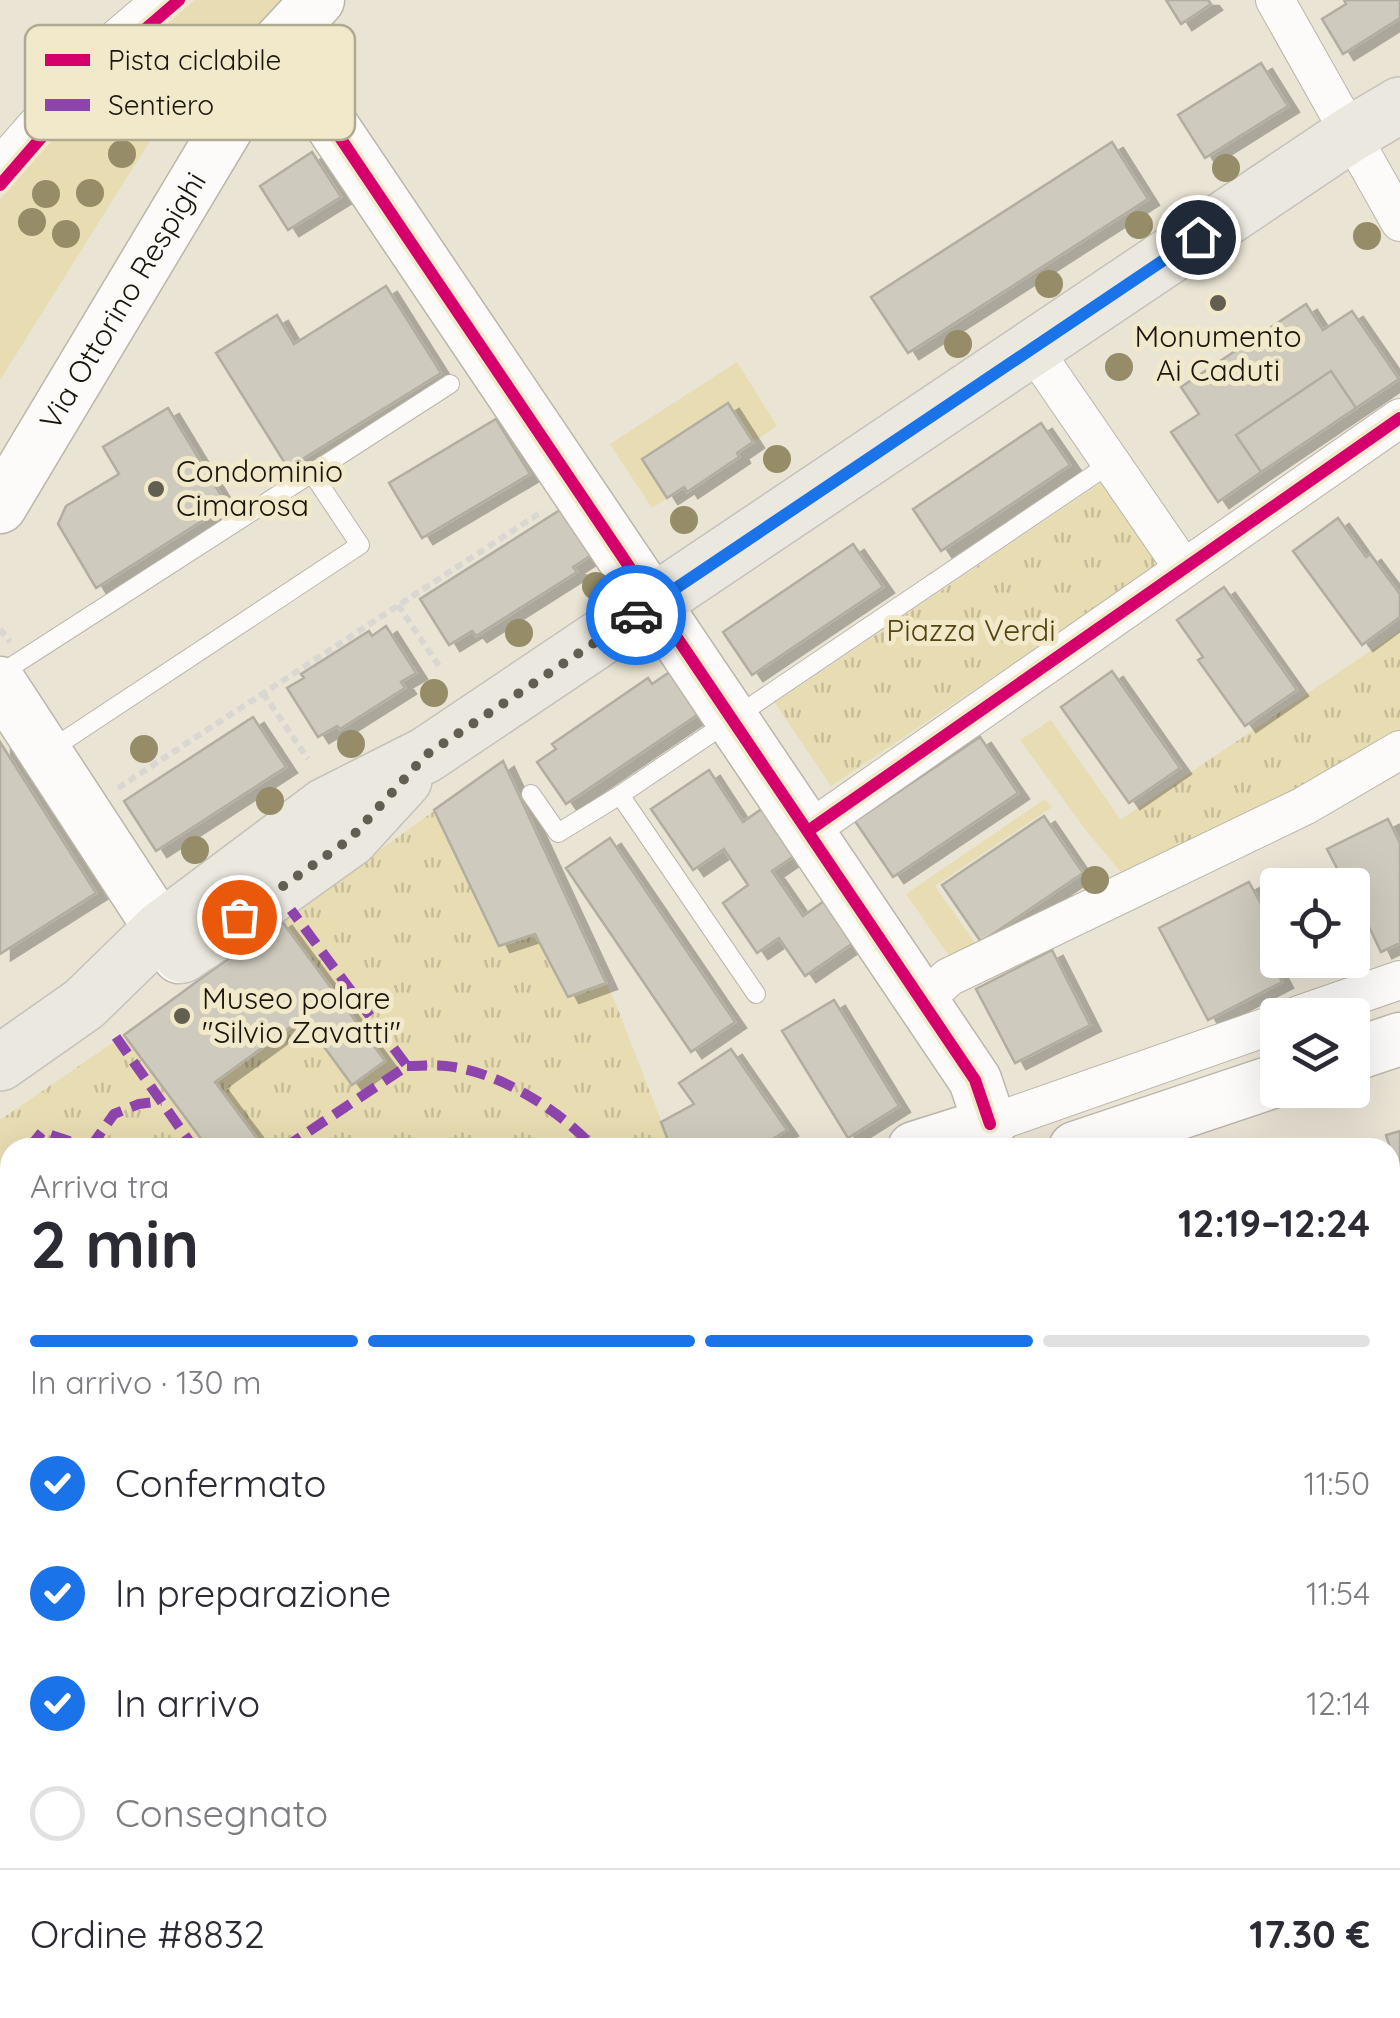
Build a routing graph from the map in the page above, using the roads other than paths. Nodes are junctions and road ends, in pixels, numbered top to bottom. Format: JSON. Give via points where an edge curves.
{"nodes":[{"id":1,"x":162,"y":0,"type":"edge"},
{"id":2,"x":318,"y":0,"type":"edge"},
{"id":3,"x":1276,"y":0,"type":"edge"},
{"id":4,"x":133,"y":25,"type":"edge"},
{"id":5,"x":295,"y":25,"type":"edge"},
{"id":6,"x":1400,"y":105,"type":"edge"},
{"id":7,"x":1351,"y":134,"type":"junction"},
{"id":8,"x":25,"y":138,"type":"edge"},
{"id":9,"x":220,"y":140,"type":"edge"},
{"id":10,"x":342,"y":140,"type":"edge"},
{"id":11,"x":0,"y":167,"type":"edge"},
{"id":12,"x":1395,"y":202,"type":"edge"},
{"id":13,"x":1032,"y":348,"type":"junction"},
{"id":14,"x":450,"y":384,"type":"dead end"},
{"id":15,"x":1400,"y":418,"type":"edge"},
{"id":16,"x":1111,"y":463,"type":"junction"},
{"id":17,"x":312,"y":473,"type":"junction"},
{"id":18,"x":0,"y":507,"type":"edge"},
{"id":19,"x":1184,"y":569,"type":"junction"},
{"id":20,"x":653,"y":603,"type":"junction"},
{"id":21,"x":4,"y":697,"type":"edge"},
{"id":22,"x":732,"y":718,"type":"junction"},
{"id":23,"x":1400,"y":750,"type":"edge"},
{"id":24,"x":46,"y":753,"type":"junction"},
{"id":25,"x":532,"y":794,"type":"dead end"},
{"id":26,"x":620,"y":795,"type":"junction"},
{"id":27,"x":808,"y":830,"type":"junction"},
{"id":28,"x":170,"y":943,"type":"junction"},
{"id":29,"x":1400,"y":980,"type":"edge"},
{"id":30,"x":756,"y":994,"type":"dead end"},
{"id":31,"x":1349,"y":998,"type":"edge"},
{"id":32,"x":922,"y":1001,"type":"junction"},
{"id":33,"x":1260,"y":1029,"type":"edge"},
{"id":34,"x":1400,"y":1039,"type":"edge"},
{"id":35,"x":1370,"y":1048,"type":"edge"},
{"id":36,"x":0,"y":1063,"type":"edge"},
{"id":37,"x":1260,"y":1086,"type":"edge"},
{"id":38,"x":990,"y":1124,"type":"junction"},
{"id":39,"x":946,"y":1138,"type":"edge"},
{"id":40,"x":1105,"y":1138,"type":"edge"}],
"edges":[{"from":1,"to":4,"type":"street"},
{"from":2,"to":5,"type":"street","name":"Via Ottorino Respighi"},
{"from":3,"to":7,"type":"street"},
{"from":6,"to":7,"type":"main road"},
{"from":7,"to":12,"type":"street"},
{"from":7,"to":13,"type":"main road"},
{"from":8,"to":11,"type":"street"},
{"from":9,"to":18,"type":"street","name":"Via Ottorino Respighi"},
{"from":10,"to":20,"type":"street"},
{"from":13,"to":16,"type":"street"},
{"from":13,"to":20,"type":"main road"},
{"from":14,"to":17,"type":"lane"},
{"from":15,"to":19,"type":"street"},
{"from":16,"to":19,"type":"street"},
{"from":16,"to":22,"type":"lane"},
{"from":17,"to":21,"type":"lane"},
{"from":17,"to":24,"type":"lane","via":[[360,546]]},
{"from":19,"to":27,"type":"street"},
{"from":20,"to":22,"type":"street"},
{"from":20,"to":28,"type":"main road","via":[[426,755],[350,839],[269,897]]},
{"from":21,"to":24,"type":"street"},
{"from":22,"to":26,"type":"lane"},
{"from":22,"to":27,"type":"street"},
{"from":23,"to":32,"type":"street","via":[[1304,806],[949,978]]},
{"from":24,"to":28,"type":"street"},
{"from":25,"to":26,"type":"lane","via":[[558,833]]},
{"from":26,"to":30,"type":"lane"},
{"from":27,"to":32,"type":"street"},
{"from":28,"to":36,"type":"main road"},
{"from":29,"to":31,"type":"street"},
{"from":32,"to":38,"type":"street","via":[[975,1080]]},
{"from":33,"to":38,"type":"street"},
{"from":34,"to":35,"type":"street"},
{"from":37,"to":40,"type":"street"},
{"from":38,"to":39,"type":"street"}]}
